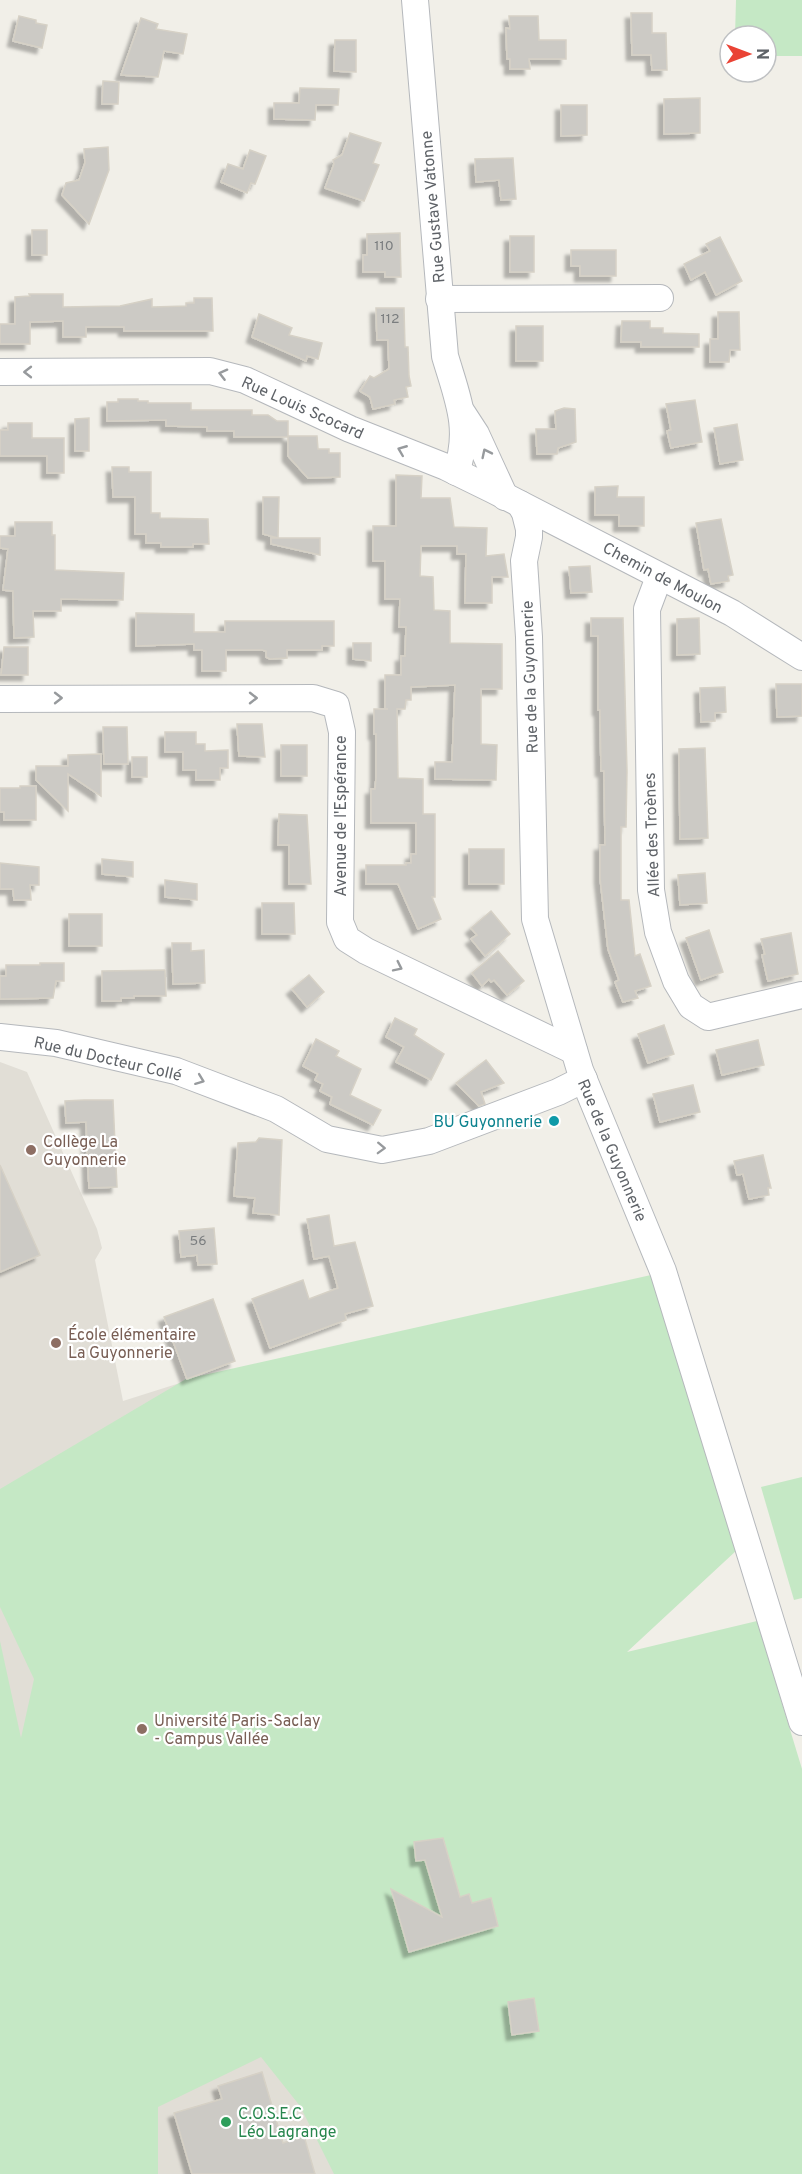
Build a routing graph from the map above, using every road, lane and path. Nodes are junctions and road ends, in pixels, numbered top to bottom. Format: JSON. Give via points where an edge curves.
{"nodes":[{"id":1,"x":415,"y":0,"type":"edge"},
{"id":2,"x":660,"y":298,"type":"dead end"},
{"id":3,"x":439,"y":299,"type":"junction"},
{"id":4,"x":0,"y":372,"type":"edge"},
{"id":5,"x":462,"y":411,"type":"junction"},
{"id":6,"x":456,"y":472,"type":"junction"},
{"id":7,"x":506,"y":497,"type":"junction"},
{"id":8,"x":553,"y":520,"type":"junction"},
{"id":9,"x":527,"y":549,"type":"junction"},
{"id":10,"x":659,"y":577,"type":"junction"},
{"id":11,"x":802,"y":657,"type":"edge"},
{"id":12,"x":0,"y":699,"type":"edge"},
{"id":13,"x":802,"y":995,"type":"edge"},
{"id":14,"x":0,"y":1037,"type":"edge"},
{"id":15,"x":573,"y":1051,"type":"junction"},
{"id":16,"x":584,"y":1079,"type":"junction"},
{"id":17,"x":802,"y":1722,"type":"edge"}],
"edges":[{"from":1,"to":3,"type":"street","name":"Rue Gustave Vatonne"},
{"from":2,"to":3,"type":"street"},
{"from":3,"to":5,"type":"street","name":"Rue Gustave Vatonne","via":[[445,356]]},
{"from":6,"to":4,"type":"street","name":"Rue Louis Scocard","one_way":true,"via":[[245,380],[210,370]]},
{"from":5,"to":6,"type":"street","name":"Rue Gustave Vatonne","via":[[464,434]]},
{"from":7,"to":5,"type":"street","name":"Rue Gustave Vatonne","one_way":true},
{"from":6,"to":7,"type":"street","name":"Rue Louis Scocard"},
{"from":7,"to":8,"type":"street","name":"Chemin de Moulon"},
{"from":7,"to":9,"type":"street","name":"Rue de la Guyonnerie","via":[[503,504],[517,545]]},
{"from":8,"to":9,"type":"street"},
{"from":8,"to":10,"type":"street","name":"Chemin de Moulon"},
{"from":9,"to":15,"type":"street","name":"Rue de la Guyonnerie","via":[[535,919]]},
{"from":10,"to":11,"type":"street","name":"Chemin de Moulon","via":[[732,613]]},
{"from":10,"to":13,"type":"street","name":"Allée des Troènes","via":[[647,609],[651,890],[658,932],[676,981],[691,1006],[708,1017]]},
{"from":12,"to":15,"type":"street","name":"Avenue de l'Espérance","one_way":true,"via":[[313,698],[336,705],[342,732],[340,922],[347,939]]},
{"from":14,"to":16,"type":"street","name":"Rue du Docteur Collé","one_way":true,"via":[[56,1043],[176,1071],[276,1109],[327,1139],[382,1150],[429,1141]]},
{"from":15,"to":16,"type":"street","name":"Rue de la Guyonnerie"},
{"from":16,"to":17,"type":"street","name":"Rue de la Guyonnerie","via":[[663,1271]]}]}
